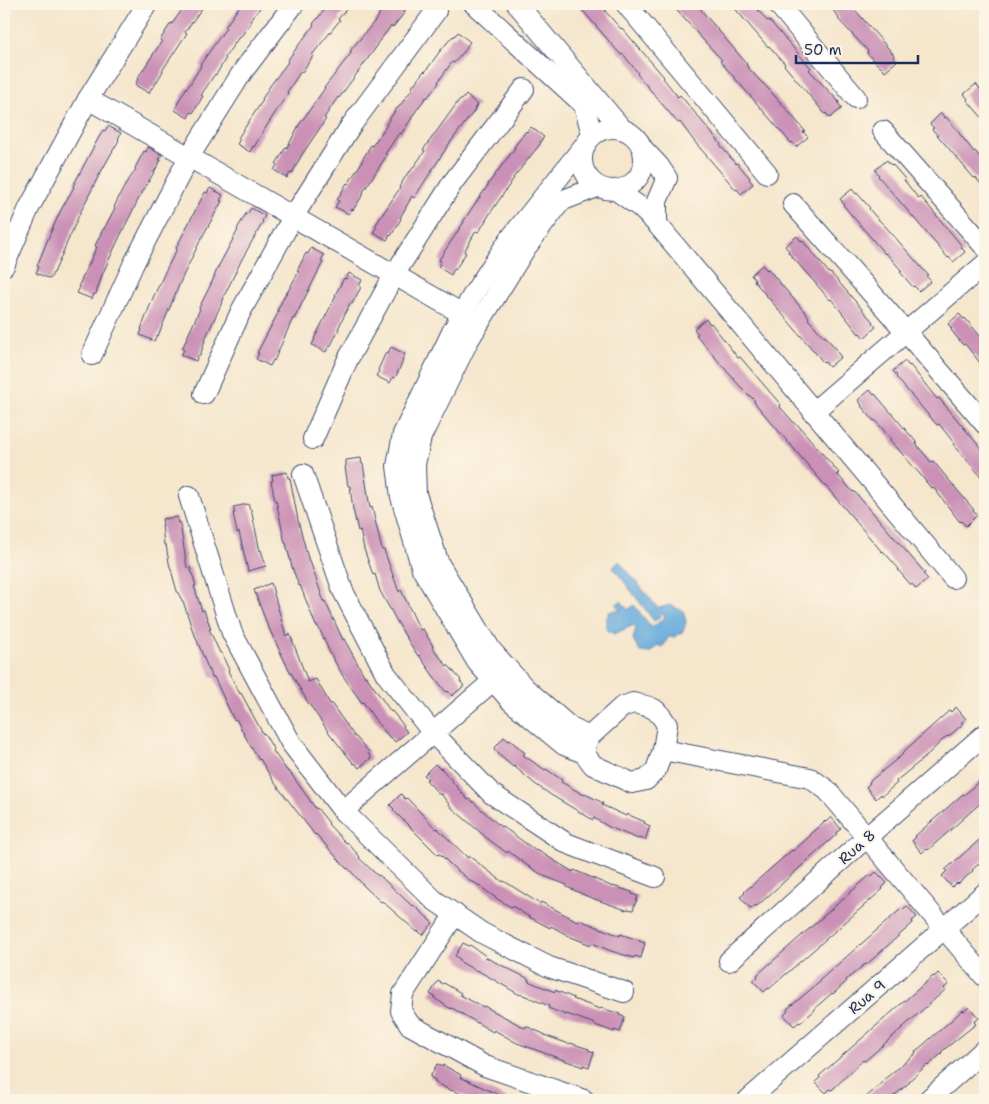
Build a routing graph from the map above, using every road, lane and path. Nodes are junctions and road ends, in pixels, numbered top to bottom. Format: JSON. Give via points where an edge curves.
{"nodes":[{"id":1,"x":147,"y":4,"type":"edge"},
{"id":2,"x":294,"y":4,"type":"edge"},
{"id":3,"x":474,"y":4,"type":"edge"},
{"id":4,"x":517,"y":4,"type":"edge"},
{"id":5,"x":626,"y":4,"type":"edge"},
{"id":6,"x":778,"y":4,"type":"edge"},
{"id":7,"x":436,"y":11,"type":"dead end"},
{"id":8,"x":524,"y":89,"type":"dead end"},
{"id":9,"x":856,"y":98,"type":"dead end"},
{"id":10,"x":88,"y":99,"type":"junction"},
{"id":11,"x":622,"y":129,"type":"junction"},
{"id":12,"x":882,"y":132,"type":"dead end"},
{"id":13,"x":588,"y":140,"type":"junction"},
{"id":14,"x":643,"y":149,"type":"junction"},
{"id":15,"x":189,"y":157,"type":"junction"},
{"id":16,"x":767,"y":173,"type":"dead end"},
{"id":17,"x":606,"y":188,"type":"junction"},
{"id":18,"x":793,"y":204,"type":"dead end"},
{"id":19,"x":293,"y":217,"type":"junction"},
{"id":20,"x":657,"y":224,"type":"junction"},
{"id":21,"x":985,"y":246,"type":"edge"},
{"id":22,"x":985,"y":264,"type":"edge"},
{"id":23,"x":4,"y":266,"type":"edge"},
{"id":24,"x":394,"y":275,"type":"junction"},
{"id":25,"x":470,"y":319,"type":"junction"},
{"id":26,"x":906,"y":332,"type":"junction"},
{"id":27,"x":92,"y":355,"type":"dead end"},
{"id":28,"x":204,"y":394,"type":"dead end"},
{"id":29,"x":813,"y":412,"type":"junction"},
{"id":30,"x":985,"y":424,"type":"edge"},
{"id":31,"x":314,"y":438,"type":"dead end"},
{"id":32,"x":303,"y":474,"type":"dead end"},
{"id":33,"x":189,"y":496,"type":"dead end"},
{"id":34,"x":953,"y":578,"type":"dead end"},
{"id":35,"x":500,"y":674,"type":"junction"},
{"id":36,"x":433,"y":733,"type":"junction"},
{"id":37,"x":985,"y":734,"type":"edge"},
{"id":38,"x":586,"y":745,"type":"junction"},
{"id":39,"x":663,"y":750,"type":"junction"},
{"id":40,"x":343,"y":811,"type":"junction"},
{"id":41,"x":867,"y":837,"type":"junction"},
{"id":42,"x":655,"y":878,"type":"dead end"},
{"id":43,"x":985,"y":893,"type":"edge"},
{"id":44,"x":455,"y":914,"type":"junction"},
{"id":45,"x":945,"y":929,"type":"junction"},
{"id":46,"x":729,"y":961,"type":"dead end"},
{"id":47,"x":985,"y":977,"type":"edge"},
{"id":48,"x":624,"y":992,"type":"dead end"},
{"id":49,"x":985,"y":1049,"type":"edge"},
{"id":50,"x":584,"y":1100,"type":"edge"},
{"id":51,"x":748,"y":1100,"type":"edge"},
{"id":52,"x":928,"y":1100,"type":"edge"}],
"edges":[{"from":1,"to":10,"type":"street"},
{"from":2,"to":15,"type":"street","via":[[244,71]]},
{"from":3,"to":13,"type":"street","via":[[584,105]]},
{"from":4,"to":11,"type":"street"},
{"from":5,"to":16,"type":"street"},
{"from":6,"to":9,"type":"street"},
{"from":7,"to":19,"type":"street","via":[[350,127]]},
{"from":8,"to":24,"type":"street","via":[[453,182]]},
{"from":10,"to":15,"type":"street"},
{"from":10,"to":23,"type":"street","via":[[28,208]]},
{"from":11,"to":13,"type":"street","via":[[606,128]]},
{"from":11,"to":14,"type":"street","via":[[635,136]]},
{"from":12,"to":21,"type":"street"},
{"from":13,"to":17,"type":"street","via":[[581,162],[586,176]]},
{"from":13,"to":25,"type":"street","via":[[509,240],[474,293]]},
{"from":14,"to":17,"type":"street","via":[[644,164],[638,178],[626,188]]},
{"from":14,"to":20,"type":"street","via":[[667,178],[657,201]]},
{"from":15,"to":19,"type":"street"},
{"from":15,"to":27,"type":"street","via":[[134,263]]},
{"from":17,"to":20,"type":"street","via":[[640,207]]},
{"from":17,"to":25,"type":"street","via":[[561,201]]},
{"from":18,"to":26,"type":"street"},
{"from":19,"to":24,"type":"street"},
{"from":19,"to":28,"type":"street","via":[[241,311]]},
{"from":20,"to":29,"type":"street"},
{"from":22,"to":26,"type":"street"},
{"from":24,"to":25,"type":"street"},
{"from":24,"to":31,"type":"street","via":[[348,359]]},
{"from":25,"to":35,"type":"street","via":[[452,332],[403,434],[397,466],[401,497],[422,569],[477,662]]},
{"from":26,"to":29,"type":"street"},
{"from":26,"to":30,"type":"street"},
{"from":29,"to":34,"type":"street"},
{"from":32,"to":36,"type":"street","via":[[343,592],[386,674]]},
{"from":33,"to":40,"type":"street","via":[[232,633],[291,743]]},
{"from":35,"to":36,"type":"street"},
{"from":35,"to":38,"type":"street","via":[[512,701],[564,745]]},
{"from":36,"to":40,"type":"street"},
{"from":36,"to":42,"type":"street","via":[[492,794],[566,843]]},
{"from":37,"to":41,"type":"street","name":"Rua 8"},
{"from":38,"to":39,"type":"street","via":[[593,765],[632,783],[646,780],[656,770]]},
{"from":38,"to":39,"type":"street","via":[[622,707],[633,703],[658,711],[667,724]]},
{"from":39,"to":41,"type":"street","via":[[810,778],[827,790]]},
{"from":40,"to":44,"type":"street","via":[[434,900]]},
{"from":41,"to":45,"type":"street"},
{"from":41,"to":46,"type":"street","name":"Rua 8"},
{"from":43,"to":45,"type":"street","name":"Rua 9"},
{"from":44,"to":48,"type":"street","via":[[482,933],[549,967]]},
{"from":44,"to":50,"type":"street","via":[[404,994],[401,1011],[410,1025],[485,1066]]},
{"from":45,"to":47,"type":"street"},
{"from":45,"to":51,"type":"street","name":"Rua 9"},
{"from":49,"to":52,"type":"street"}]}
